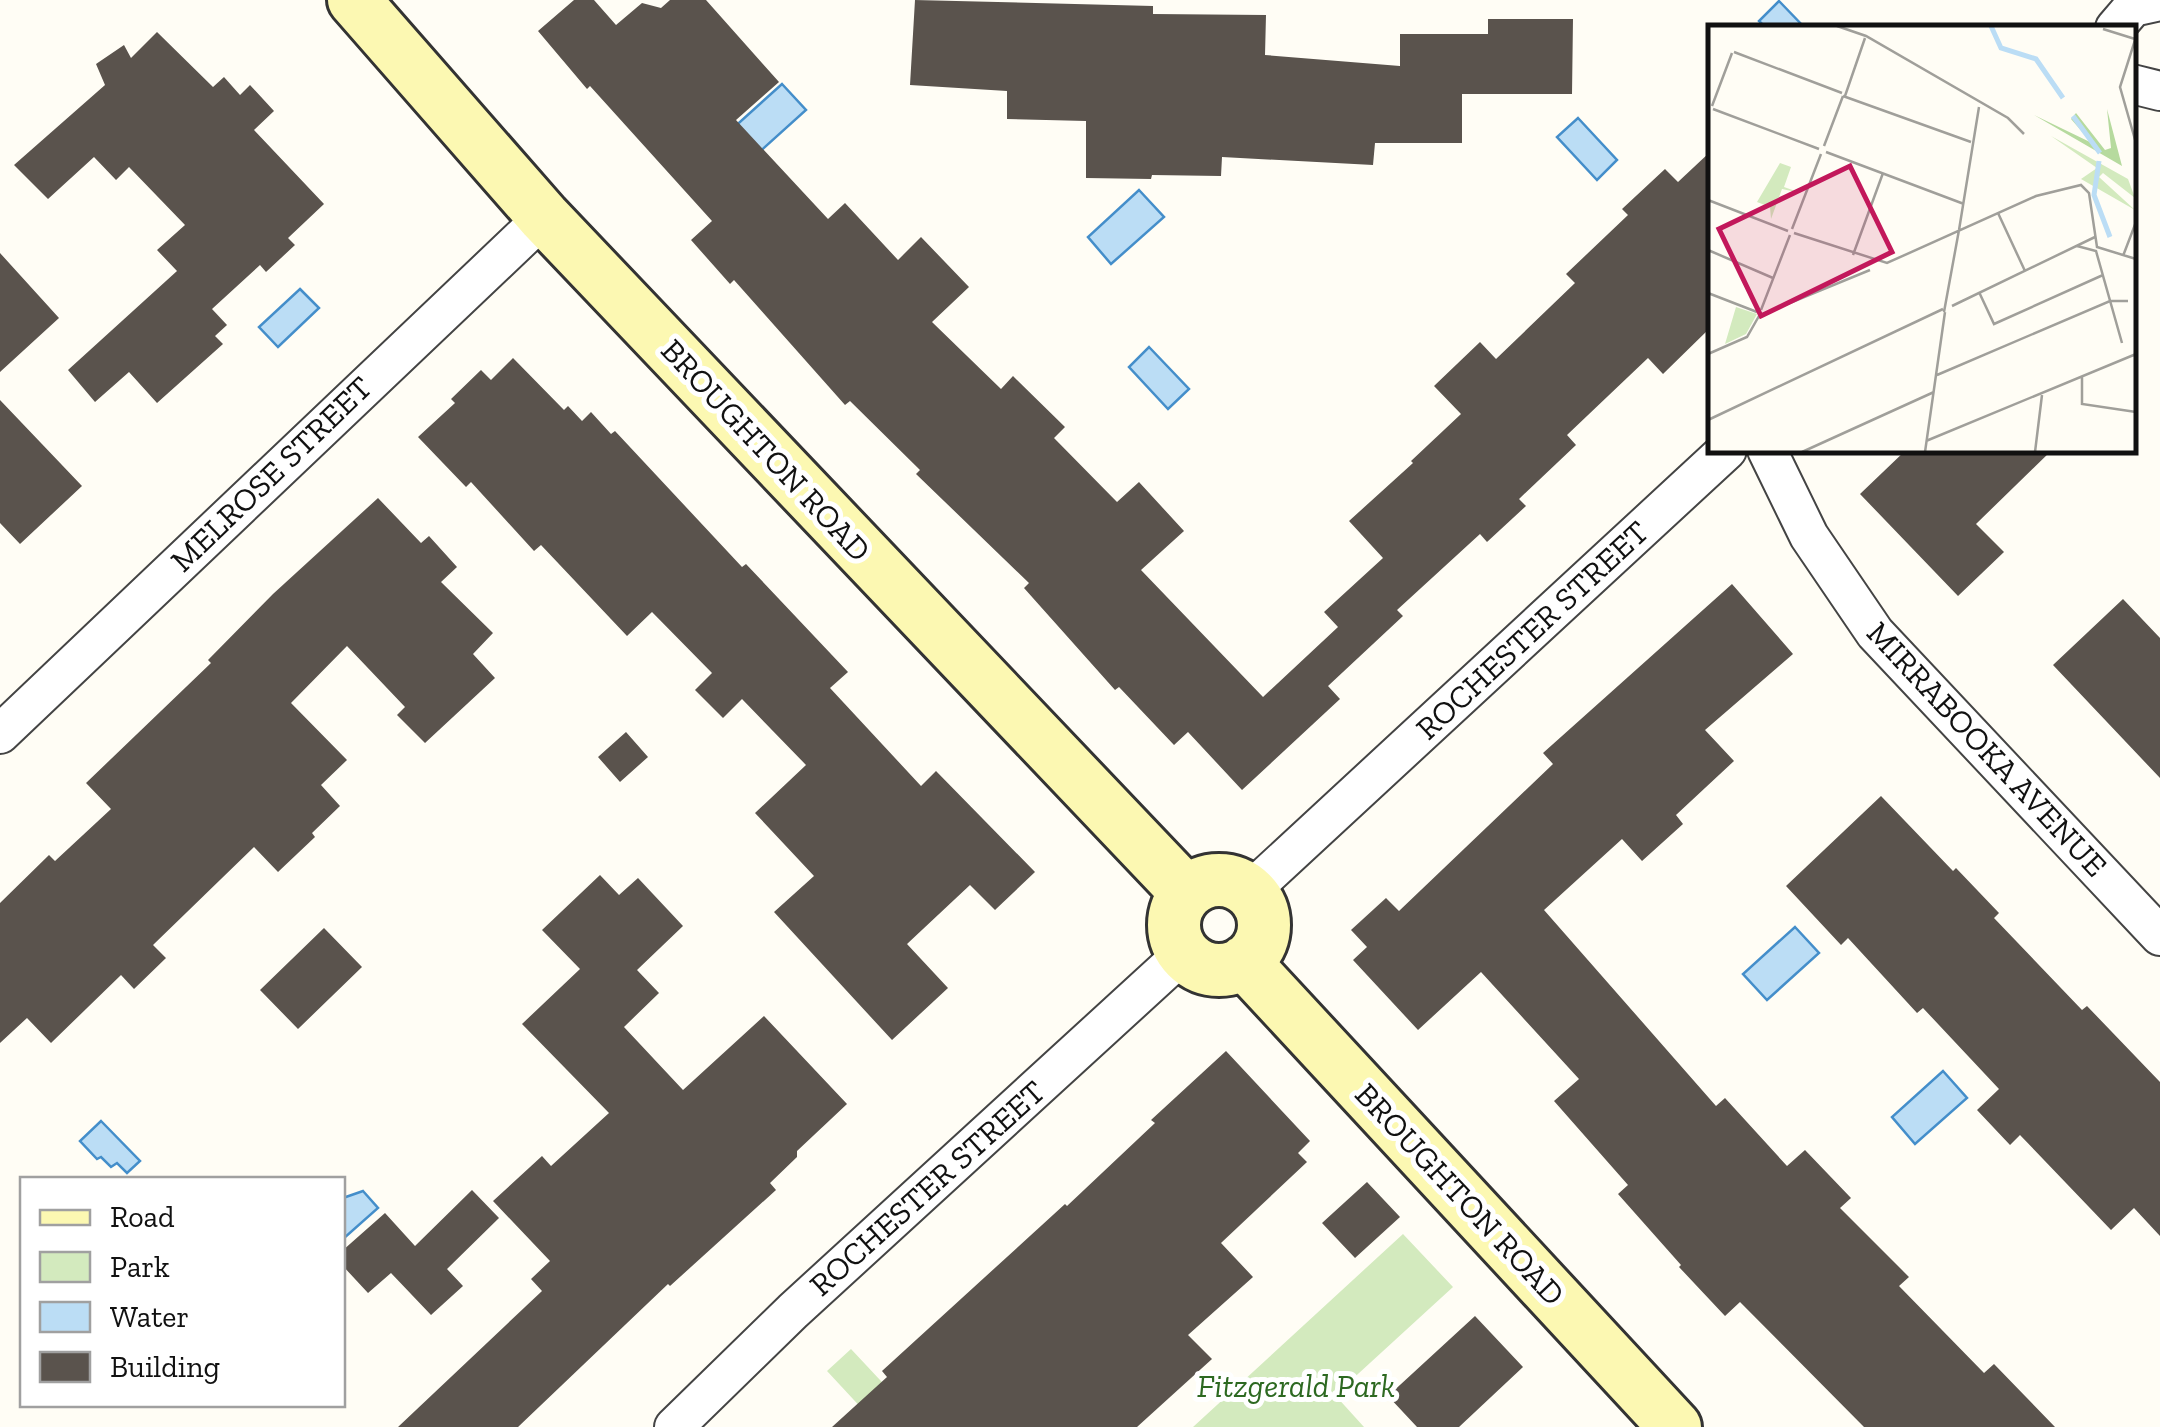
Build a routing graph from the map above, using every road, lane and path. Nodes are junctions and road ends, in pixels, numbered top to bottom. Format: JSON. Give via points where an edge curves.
{"nodes":[{"id":1,"x":354,"y":0,"type":"edge"},
{"id":2,"x":2135,"y":85,"type":"edge"},
{"id":3,"x":2160,"y":91,"type":"edge"},
{"id":4,"x":544,"y":216,"type":"junction"},
{"id":5,"x":1724,"y":452,"type":"edge"},
{"id":6,"x":1767,"y":452,"type":"edge"},
{"id":7,"x":0,"y":734,"type":"edge"},
{"id":8,"x":1250,"y":892,"type":"junction"},
{"id":9,"x":1187,"y":893,"type":"junction"},
{"id":10,"x":2160,"y":936,"type":"edge"},
{"id":11,"x":1184,"y":953,"type":"junction"},
{"id":12,"x":1244,"y":962,"type":"junction"},
{"id":13,"x":674,"y":1427,"type":"edge"},
{"id":14,"x":1675,"y":1427,"type":"edge"}],
"edges":[{"from":1,"to":4,"type":"main road","name":"BROUGHTON ROAD"},
{"from":2,"to":3,"type":"street"},
{"from":4,"to":7,"type":"street","name":"MELROSE STREET"},
{"from":4,"to":9,"type":"main road","name":"BROUGHTON ROAD"},
{"from":5,"to":8,"type":"street","name":"ROCHESTER STREET"},
{"from":6,"to":10,"type":"street","name":"MIRRABOOKA AVENUE","via":[[1809,536],[1876,633]]},
{"from":8,"to":9,"type":"main road","via":[[1224,880]]},
{"from":8,"to":12,"type":"main road","via":[[1264,928]]},
{"from":9,"to":11,"type":"main road","via":[[1175,916]]},
{"from":11,"to":12,"type":"main road","via":[[1218,970]]},
{"from":11,"to":13,"type":"street","name":"ROCHESTER STREET"},
{"from":12,"to":14,"type":"main road","name":"BROUGHTON ROAD"}]}
